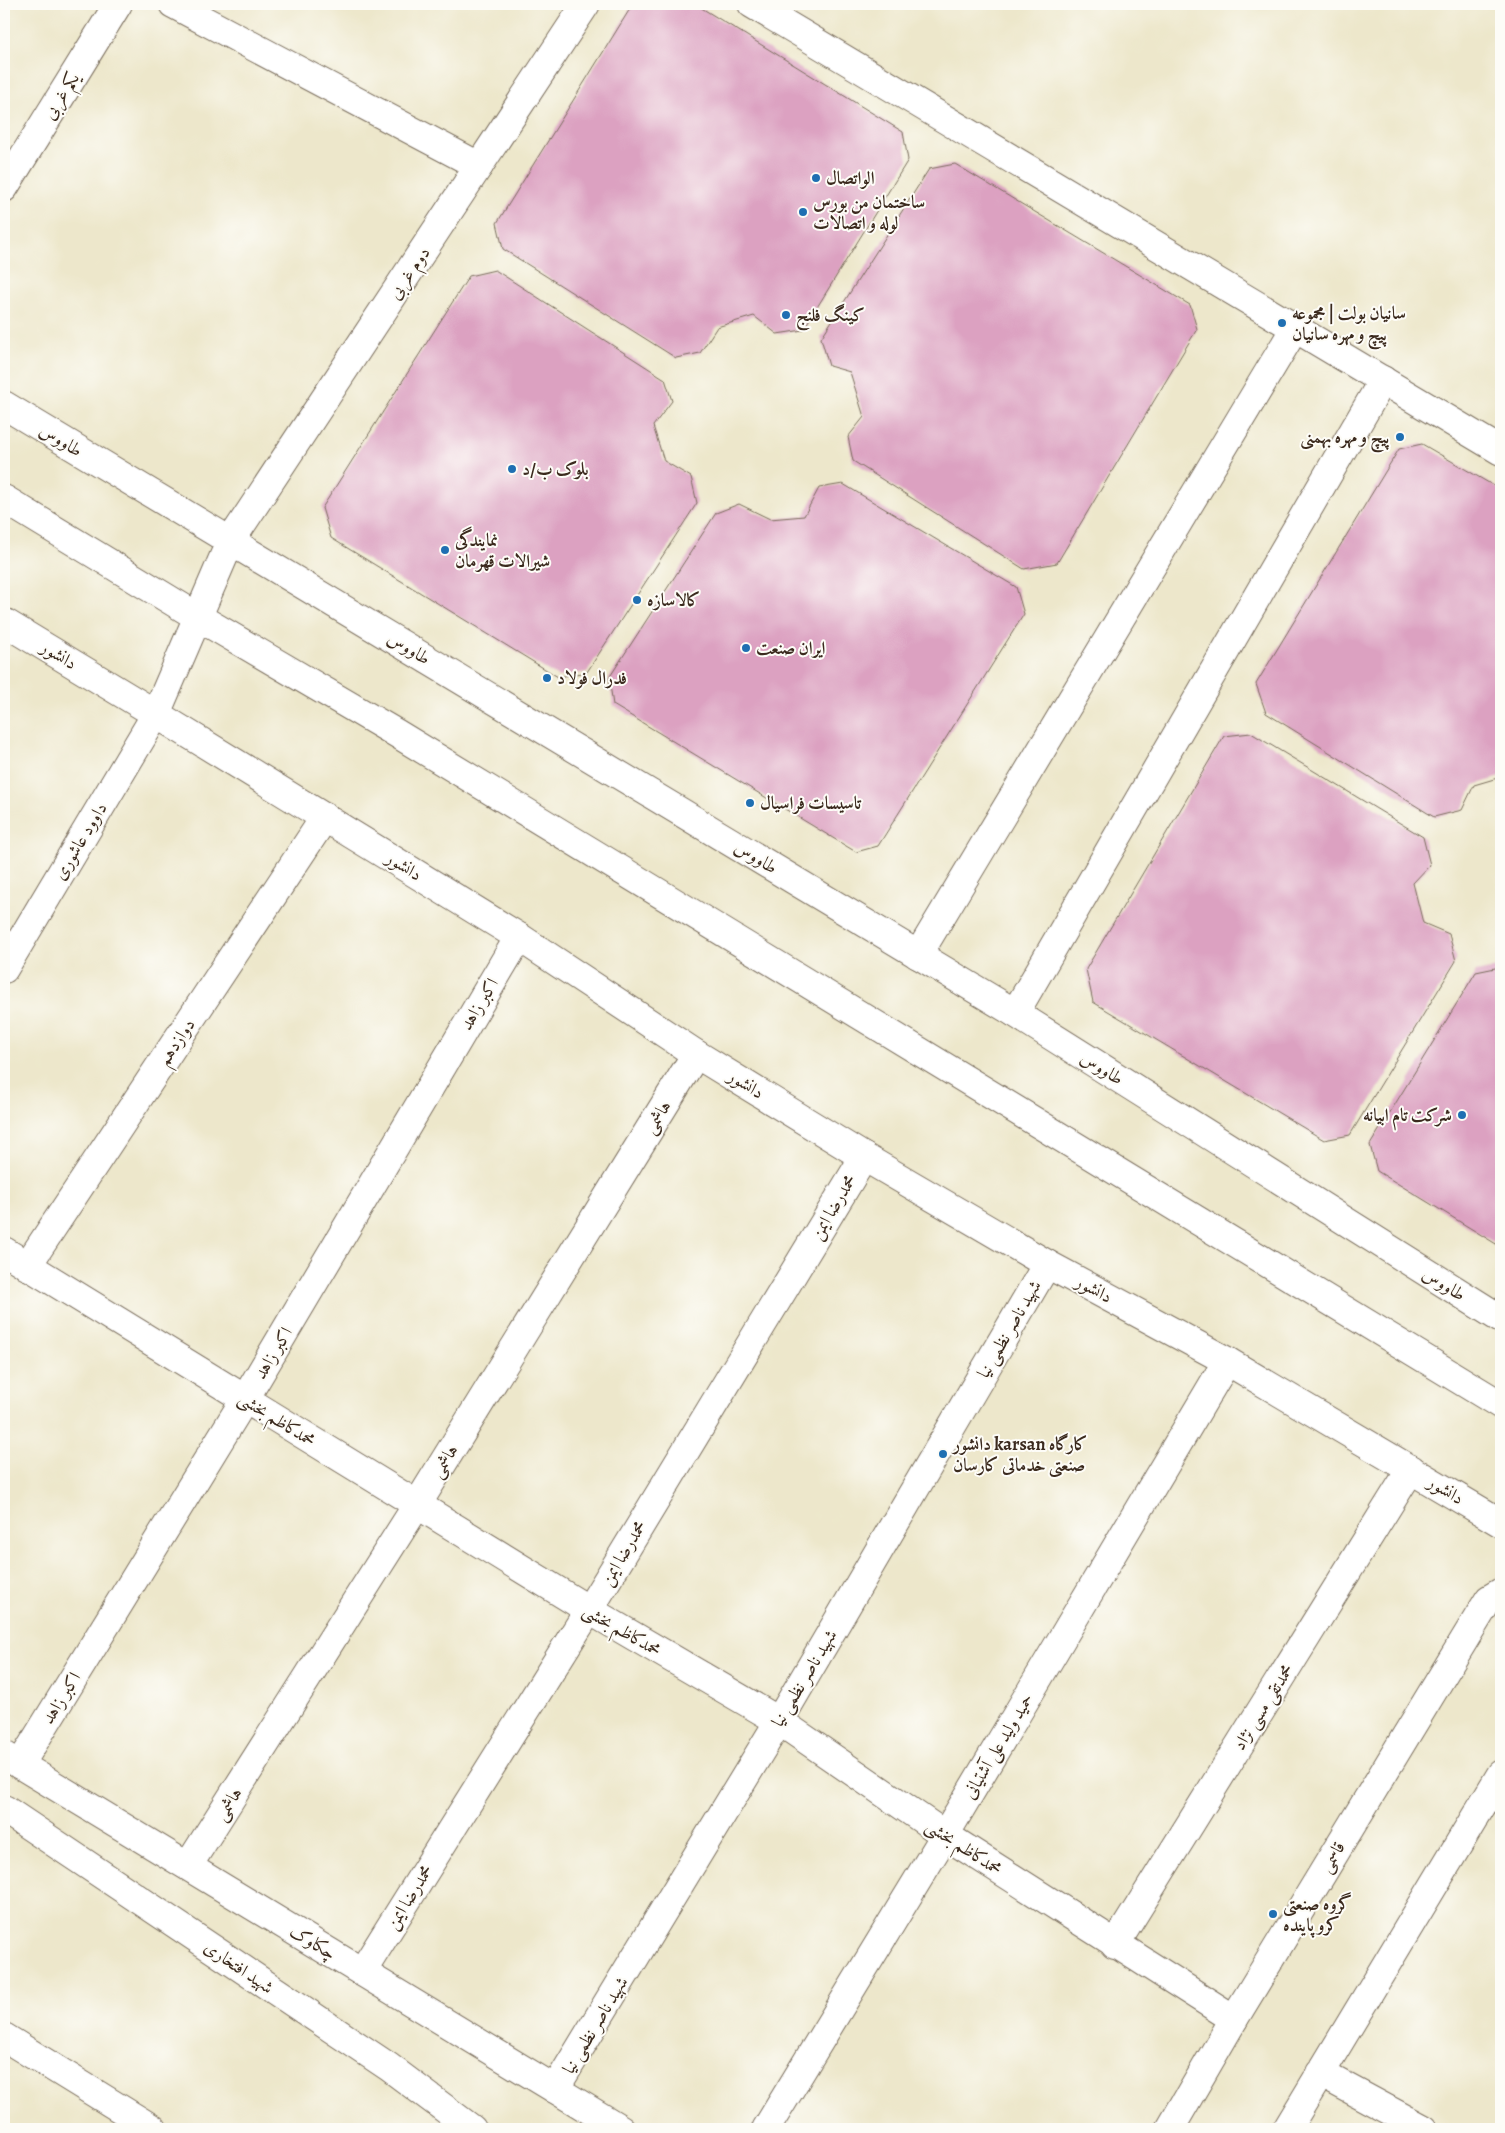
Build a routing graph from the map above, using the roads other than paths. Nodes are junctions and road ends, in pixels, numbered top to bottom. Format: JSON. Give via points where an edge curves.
{"nodes":[{"id":1,"x":118,"y":4,"type":"edge"},
{"id":2,"x":173,"y":4,"type":"edge"},
{"id":3,"x":586,"y":4,"type":"edge"},
{"id":4,"x":752,"y":4,"type":"edge"},
{"id":5,"x":479,"y":166,"type":"junction"},
{"id":6,"x":4,"y":188,"type":"edge"},
{"id":7,"x":1295,"y":328,"type":"junction"},
{"id":8,"x":1383,"y":380,"type":"junction"},
{"id":9,"x":4,"y":405,"type":"edge"},
{"id":10,"x":1501,"y":451,"type":"edge"},
{"id":11,"x":4,"y":499,"type":"edge"},
{"id":12,"x":230,"y":542,"type":"junction"},
{"id":13,"x":198,"y":617,"type":"junction"},
{"id":14,"x":4,"y":622,"type":"edge"},
{"id":15,"x":156,"y":714,"type":"junction"},
{"id":16,"x":325,"y":818,"type":"junction"},
{"id":17,"x":519,"y":938,"type":"junction"},
{"id":18,"x":918,"y":955,"type":"junction"},
{"id":19,"x":4,"y":968,"type":"edge"},
{"id":20,"x":1015,"y":1013,"type":"junction"},
{"id":21,"x":696,"y":1054,"type":"junction"},
{"id":22,"x":864,"y":1157,"type":"junction"},
{"id":23,"x":4,"y":1251,"type":"edge"},
{"id":24,"x":1048,"y":1264,"type":"junction"},
{"id":25,"x":27,"y":1266,"type":"junction"},
{"id":26,"x":1501,"y":1320,"type":"edge"},
{"id":27,"x":1227,"y":1361,"type":"junction"},
{"id":28,"x":245,"y":1399,"type":"junction"},
{"id":29,"x":1501,"y":1405,"type":"edge"},
{"id":30,"x":1411,"y":1469,"type":"junction"},
{"id":31,"x":417,"y":1505,"type":"junction"},
{"id":32,"x":1501,"y":1523,"type":"edge"},
{"id":33,"x":1501,"y":1592,"type":"edge"},
{"id":34,"x":589,"y":1610,"type":"junction"},
{"id":35,"x":779,"y":1721,"type":"junction"},
{"id":36,"x":12,"y":1760,"type":"edge"},
{"id":37,"x":1501,"y":1774,"type":"edge"},
{"id":38,"x":4,"y":1809,"type":"edge"},
{"id":39,"x":945,"y":1835,"type":"junction"},
{"id":40,"x":188,"y":1866,"type":"junction"},
{"id":41,"x":1115,"y":1945,"type":"junction"},
{"id":42,"x":362,"y":1972,"type":"junction"},
{"id":43,"x":1234,"y":2019,"type":"junction"},
{"id":44,"x":4,"y":2037,"type":"edge"},
{"id":45,"x":1320,"y":2073,"type":"junction"},
{"id":46,"x":556,"y":2089,"type":"junction"},
{"id":47,"x":153,"y":2129,"type":"edge"},
{"id":48,"x":472,"y":2129,"type":"edge"},
{"id":49,"x":621,"y":2129,"type":"edge"},
{"id":50,"x":766,"y":2129,"type":"edge"},
{"id":51,"x":1170,"y":2129,"type":"edge"},
{"id":52,"x":1287,"y":2129,"type":"edge"},
{"id":53,"x":1424,"y":2129,"type":"edge"}],
"edges":[{"from":1,"to":6,"type":"street","name":"یکم غربی"},
{"from":2,"to":5,"type":"street"},
{"from":3,"to":5,"type":"street","name":"دوم غربی"},
{"from":4,"to":7,"type":"street"},
{"from":5,"to":12,"type":"street","name":"دوم غربی"},
{"from":7,"to":8,"type":"street"},
{"from":7,"to":18,"type":"street"},
{"from":8,"to":10,"type":"street"},
{"from":8,"to":20,"type":"street"},
{"from":9,"to":12,"type":"street","name":"طاووس"},
{"from":11,"to":13,"type":"street"},
{"from":12,"to":13,"type":"street","name":"دوم غربی"},
{"from":12,"to":18,"type":"street","name":"طاووس"},
{"from":13,"to":15,"type":"street","name":"داوود عاشوری"},
{"from":13,"to":29,"type":"street","via":[[396,733]]},
{"from":14,"to":15,"type":"street","name":"دانشور"},
{"from":15,"to":16,"type":"street","name":"دانشور"},
{"from":15,"to":19,"type":"street","name":"داوود عاشوری"},
{"from":16,"to":17,"type":"street","name":"دانشور"},
{"from":16,"to":25,"type":"street","name":"دوازدهم"},
{"from":17,"to":21,"type":"street","name":"دانشور"},
{"from":17,"to":28,"type":"street","name":"اکبر زاهد"},
{"from":18,"to":20,"type":"street","name":"طاووس"},
{"from":20,"to":26,"type":"street","name":"طاووس"},
{"from":21,"to":22,"type":"street","name":"دانشور"},
{"from":21,"to":31,"type":"street","name":"هاشمی"},
{"from":22,"to":24,"type":"street","name":"دانشور"},
{"from":22,"to":34,"type":"street","name":"محمدرضا ایمن"},
{"from":23,"to":25,"type":"street","name":"محمدکاظم بخشی"},
{"from":24,"to":27,"type":"street","name":"دانشور"},
{"from":24,"to":35,"type":"street","name":"شهید ناصر نظمی نیا"},
{"from":25,"to":28,"type":"street","name":"محمدکاظم بخشی"},
{"from":27,"to":30,"type":"street","name":"دانشور"},
{"from":27,"to":39,"type":"street","name":"حمید ولید علی آشتیانی"},
{"from":28,"to":31,"type":"street","name":"محمدکاظم بخشی"},
{"from":28,"to":36,"type":"street","name":"اکبر زاهد"},
{"from":30,"to":32,"type":"street","name":"دانشور"},
{"from":30,"to":41,"type":"street","name":"محمدتقی مسی نژاد"},
{"from":31,"to":34,"type":"street","name":"محمدکاظم بخشی"},
{"from":31,"to":40,"type":"street","name":"هاشمی"},
{"from":33,"to":43,"type":"street","name":"قاسمی","via":[[1489,1599]]},
{"from":34,"to":35,"type":"street","name":"محمدکاظم بخشی"},
{"from":34,"to":42,"type":"street","name":"محمدرضا ایمن"},
{"from":35,"to":39,"type":"street","name":"محمدکاظم بخشی"},
{"from":35,"to":46,"type":"street","name":"شهید ناصر نظمی نیا"},
{"from":36,"to":40,"type":"street","name":"چکاوک"},
{"from":37,"to":45,"type":"street"},
{"from":38,"to":48,"type":"street","name":"شهید افتخاری","via":[[389,2067]]},
{"from":39,"to":41,"type":"street","name":"محمدکاظم بخشی"},
{"from":39,"to":50,"type":"street","name":"حمید ولید علی آشتیانی"},
{"from":40,"to":42,"type":"street","name":"چکاوک"},
{"from":41,"to":43,"type":"street","name":"محمدکاظم بخشی"},
{"from":42,"to":46,"type":"street","name":"چکاوک"},
{"from":43,"to":51,"type":"street","name":"قاسمی"},
{"from":44,"to":47,"type":"street"},
{"from":45,"to":52,"type":"street"},
{"from":45,"to":53,"type":"street"},
{"from":46,"to":49,"type":"street","name":"چکاوک"}]}
